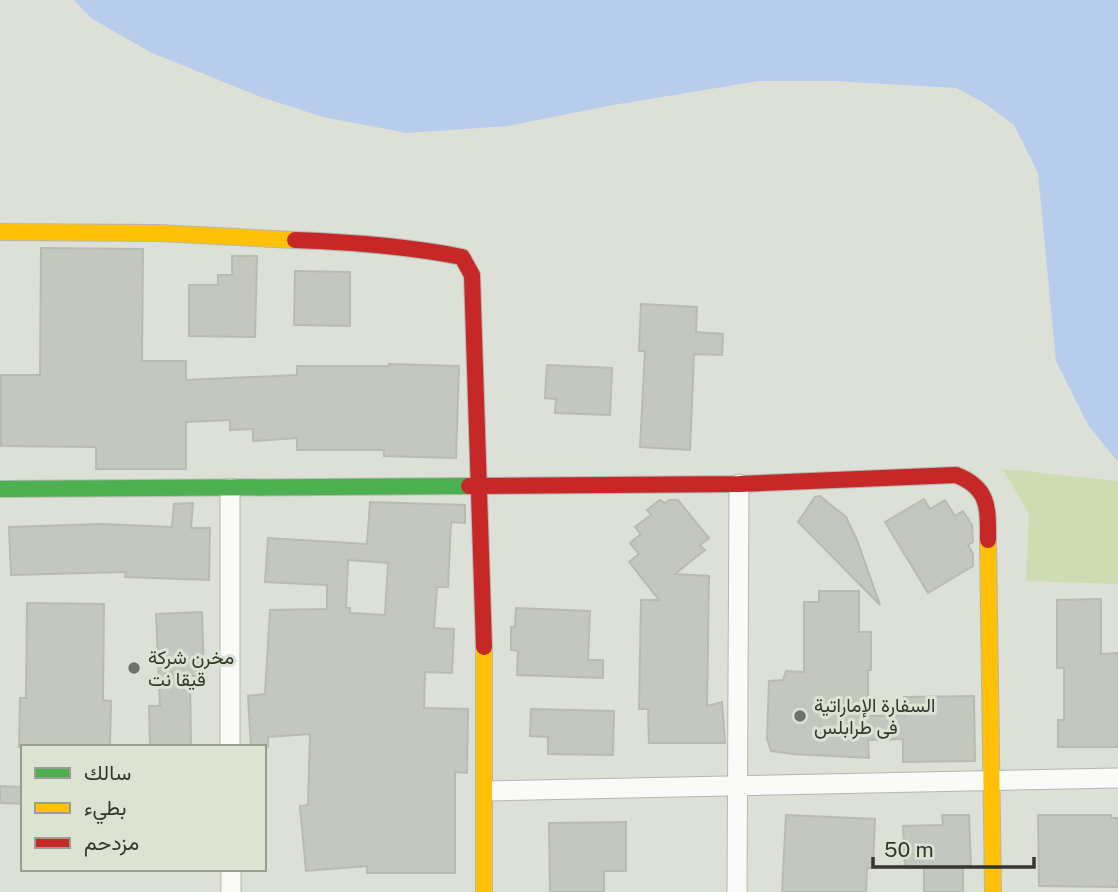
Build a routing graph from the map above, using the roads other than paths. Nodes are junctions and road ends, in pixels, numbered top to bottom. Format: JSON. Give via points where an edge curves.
{"nodes":[{"id":1,"x":0,"y":232,"type":"edge"},
{"id":2,"x":482,"y":484,"type":"junction"},
{"id":3,"x":739,"y":484,"type":"junction"},
{"id":4,"x":230,"y":488,"type":"junction"},
{"id":5,"x":0,"y":489,"type":"edge"},
{"id":6,"x":230,"y":745,"type":"edge"},
{"id":7,"x":1118,"y":778,"type":"edge"},
{"id":8,"x":992,"y":780,"type":"junction"},
{"id":9,"x":738,"y":785,"type":"junction"},
{"id":10,"x":486,"y":790,"type":"junction"},
{"id":11,"x":231,"y":871,"type":"edge"},
{"id":12,"x":231,"y":892,"type":"edge"},
{"id":13,"x":484,"y":892,"type":"edge"},
{"id":14,"x":737,"y":892,"type":"edge"},
{"id":15,"x":993,"y":892,"type":"edge"}],
"edges":[{"from":1,"to":2,"type":"street","via":[[158,233],[367,243],[462,257],[472,275]]},
{"from":2,"to":3,"type":"street"},
{"from":2,"to":4,"type":"street"},
{"from":2,"to":10,"type":"street"},
{"from":3,"to":8,"type":"street","via":[[956,475],[979,489],[988,512]]},
{"from":3,"to":9,"type":"street"},
{"from":4,"to":5,"type":"street"},
{"from":4,"to":6,"type":"street"},
{"from":7,"to":8,"type":"street"},
{"from":8,"to":9,"type":"street"},
{"from":8,"to":15,"type":"street"},
{"from":9,"to":10,"type":"street"},
{"from":9,"to":14,"type":"street"},
{"from":10,"to":13,"type":"street"},
{"from":11,"to":12,"type":"street"}]}
